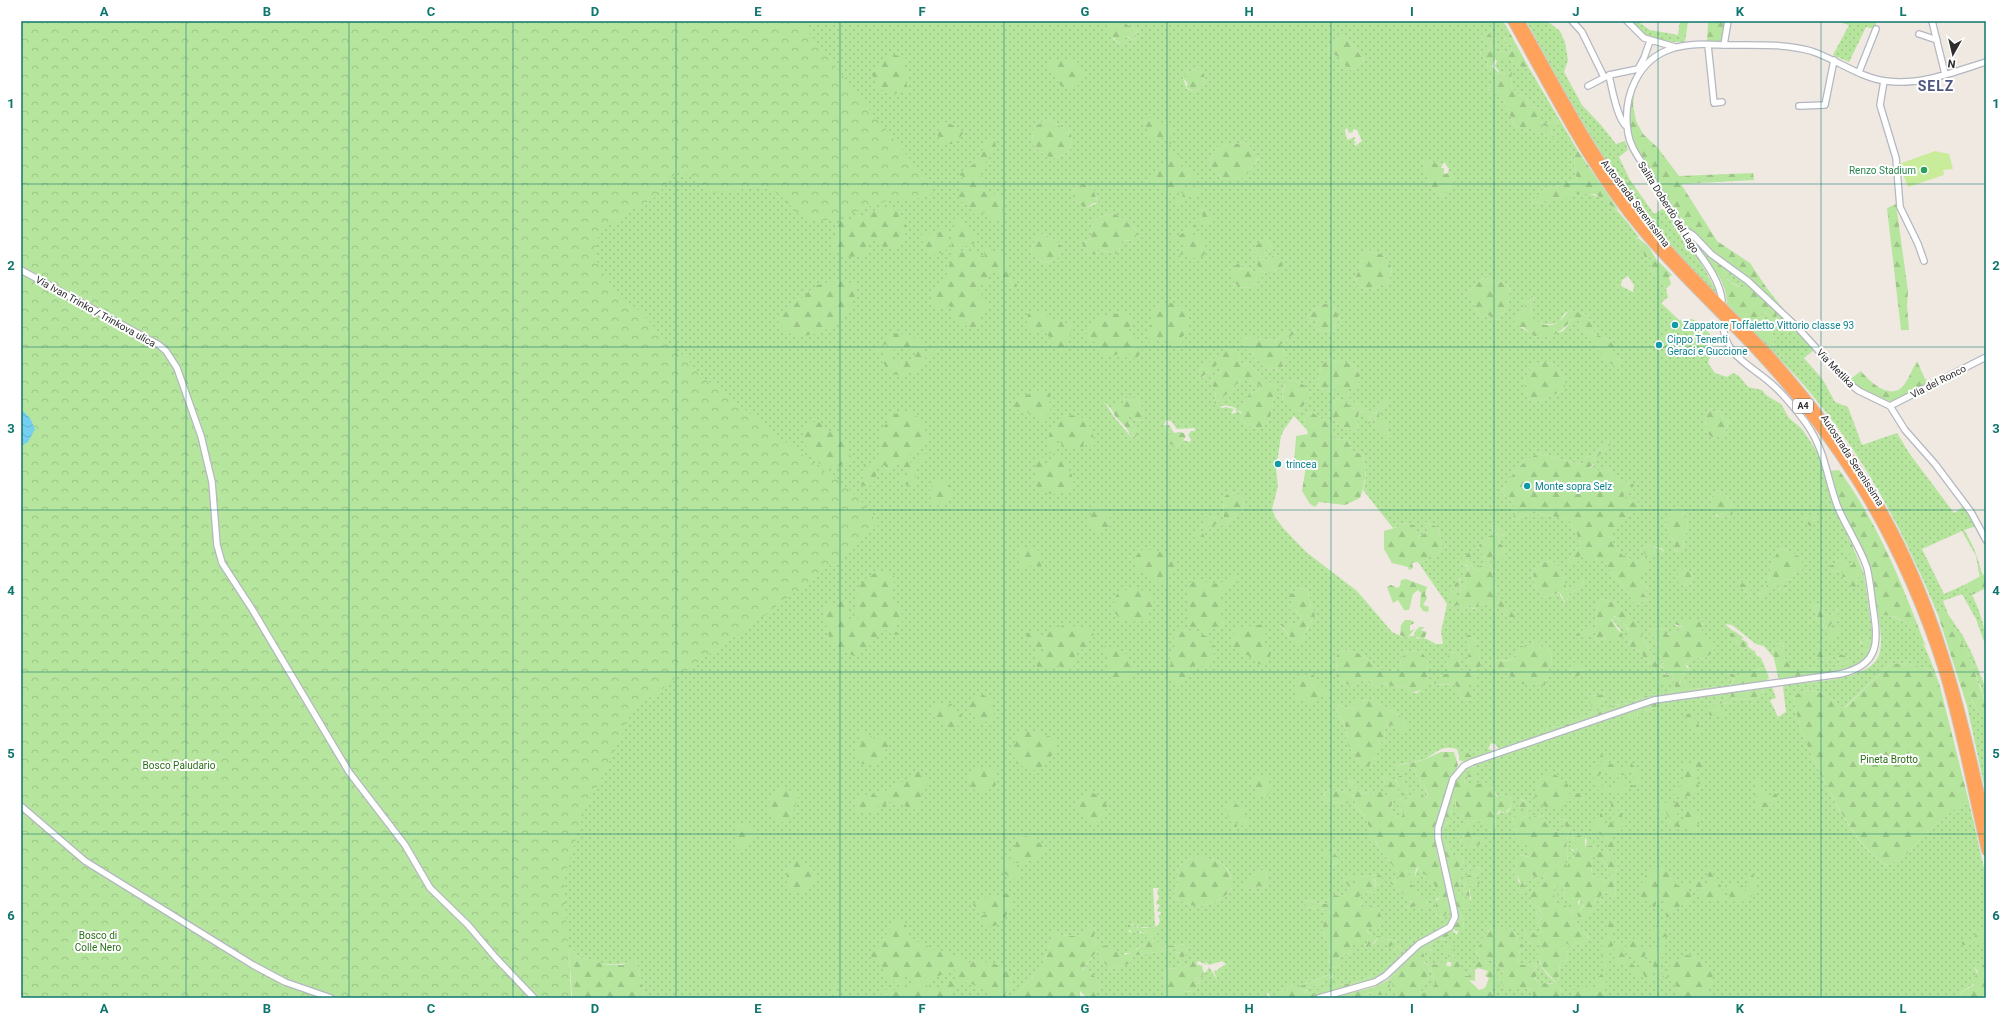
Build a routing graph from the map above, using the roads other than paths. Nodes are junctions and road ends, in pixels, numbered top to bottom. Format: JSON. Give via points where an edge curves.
{"nodes":[{"id":1,"x":1512,"y":21,"type":"edge"},
{"id":2,"x":1520,"y":21,"type":"edge"},
{"id":3,"x":1572,"y":21,"type":"edge"},
{"id":4,"x":1627,"y":21,"type":"edge"},
{"id":5,"x":1728,"y":21,"type":"edge"},
{"id":6,"x":1932,"y":21,"type":"edge"},
{"id":7,"x":1876,"y":29,"type":"dead end"},
{"id":8,"x":1919,"y":34,"type":"dead end"},
{"id":9,"x":1937,"y":40,"type":"junction"},
{"id":10,"x":1650,"y":41,"type":"junction"},
{"id":11,"x":1708,"y":45,"type":"junction"},
{"id":12,"x":1724,"y":45,"type":"junction"},
{"id":13,"x":1675,"y":47,"type":"junction"},
{"id":14,"x":1834,"y":60,"type":"junction"},
{"id":15,"x":1986,"y":62,"type":"edge"},
{"id":16,"x":1858,"y":72,"type":"junction"},
{"id":17,"x":1945,"y":74,"type":"junction"},
{"id":18,"x":1606,"y":76,"type":"junction"},
{"id":19,"x":1884,"y":81,"type":"junction"},
{"id":20,"x":1588,"y":86,"type":"dead end"},
{"id":21,"x":1722,"y":102,"type":"dead end"},
{"id":22,"x":1799,"y":106,"type":"dead end"},
{"id":23,"x":1627,"y":127,"type":"junction"},
{"id":24,"x":1682,"y":228,"type":"junction"},
{"id":25,"x":1924,"y":261,"type":"dead end"},
{"id":26,"x":21,"y":270,"type":"edge"},
{"id":27,"x":1722,"y":300,"type":"dead end"},
{"id":28,"x":1723,"y":324,"type":"dead end"},
{"id":29,"x":1986,"y":357,"type":"edge"},
{"id":30,"x":1890,"y":406,"type":"junction"},
{"id":31,"x":1986,"y":540,"type":"edge"},
{"id":32,"x":21,"y":806,"type":"edge"},
{"id":33,"x":1986,"y":820,"type":"edge"},
{"id":34,"x":1986,"y":851,"type":"edge"},
{"id":35,"x":330,"y":998,"type":"edge"},
{"id":36,"x":534,"y":998,"type":"edge"},
{"id":37,"x":1319,"y":998,"type":"edge"}],
"edges":[{"from":1,"to":34,"type":"highway","name":"Autostrada Serenissima","number":"A4","via":[[1571,129],[1627,212],[1663,256],[1797,398],[1844,461],[1872,507],[1910,581],[1938,657]]},
{"from":2,"to":33,"type":"highway","name":"Autostrada Serenissima","number":"A4","via":[[1577,125],[1628,201],[1669,250],[1802,393],[1875,496],[1917,578],[1942,646],[1959,704]]},
{"from":3,"to":18,"type":"street","name":"Salita Doberdò del Lago","via":[[1582,32]]},
{"from":4,"to":10,"type":"street","via":[[1637,33]]},
{"from":5,"to":12,"type":"street"},
{"from":6,"to":9,"type":"street"},
{"from":7,"to":16,"type":"street"},
{"from":8,"to":9,"type":"street"},
{"from":9,"to":17,"type":"street"},
{"from":10,"to":13,"type":"street"},
{"from":10,"to":18,"type":"street","via":[[1638,69]]},
{"from":11,"to":12,"type":"street"},
{"from":11,"to":13,"type":"street"},
{"from":11,"to":21,"type":"street","via":[[1714,103]]},
{"from":12,"to":14,"type":"street","via":[[1793,47]]},
{"from":13,"to":23,"type":"street","name":"Salita Doberdò del Lago","via":[[1655,58],[1643,68],[1635,80],[1628,102]]},
{"from":14,"to":16,"type":"street"},
{"from":14,"to":22,"type":"street","via":[[1825,105]]},
{"from":15,"to":17,"type":"street"},
{"from":16,"to":19,"type":"street"},
{"from":17,"to":19,"type":"street","via":[[1899,83]]},
{"from":18,"to":20,"type":"street"},
{"from":18,"to":23,"type":"street","name":"Salita Doberdò del Lago","via":[[1623,124]]},
{"from":19,"to":25,"type":"street","via":[[1880,105],[1896,158],[1900,206]]},
{"from":23,"to":24,"type":"street","name":"Salita Doberdò del Lago","via":[[1630,144]]},
{"from":24,"to":27,"type":"street","name":"Salita Doberdò del Lago","via":[[1718,284]]},
{"from":24,"to":30,"type":"street","name":"Via Metlika","via":[[1693,234],[1708,252],[1765,297],[1798,328],[1846,381],[1859,391]]},
{"from":26,"to":36,"type":"street","name":"Via Ivan Trinko / Trinkova ulica","via":[[159,345],[172,358],[202,444],[212,482],[217,545],[222,563],[349,772],[405,845],[430,888],[468,924]]},
{"from":28,"to":37,"type":"street","via":[[1725,340],[1736,356],[1774,387],[1814,436],[1827,465],[1837,505],[1866,567],[1877,638],[1876,647],[1866,662],[1851,672],[1654,700],[1464,766],[1453,779],[1438,828],[1454,910],[1453,923],[1419,944],[1375,982]]},
{"from":29,"to":30,"type":"street","name":"Via del Ronco"},
{"from":30,"to":31,"type":"street","via":[[1971,512]]},
{"from":32,"to":35,"type":"street","via":[[85,861],[285,982]]}]}
